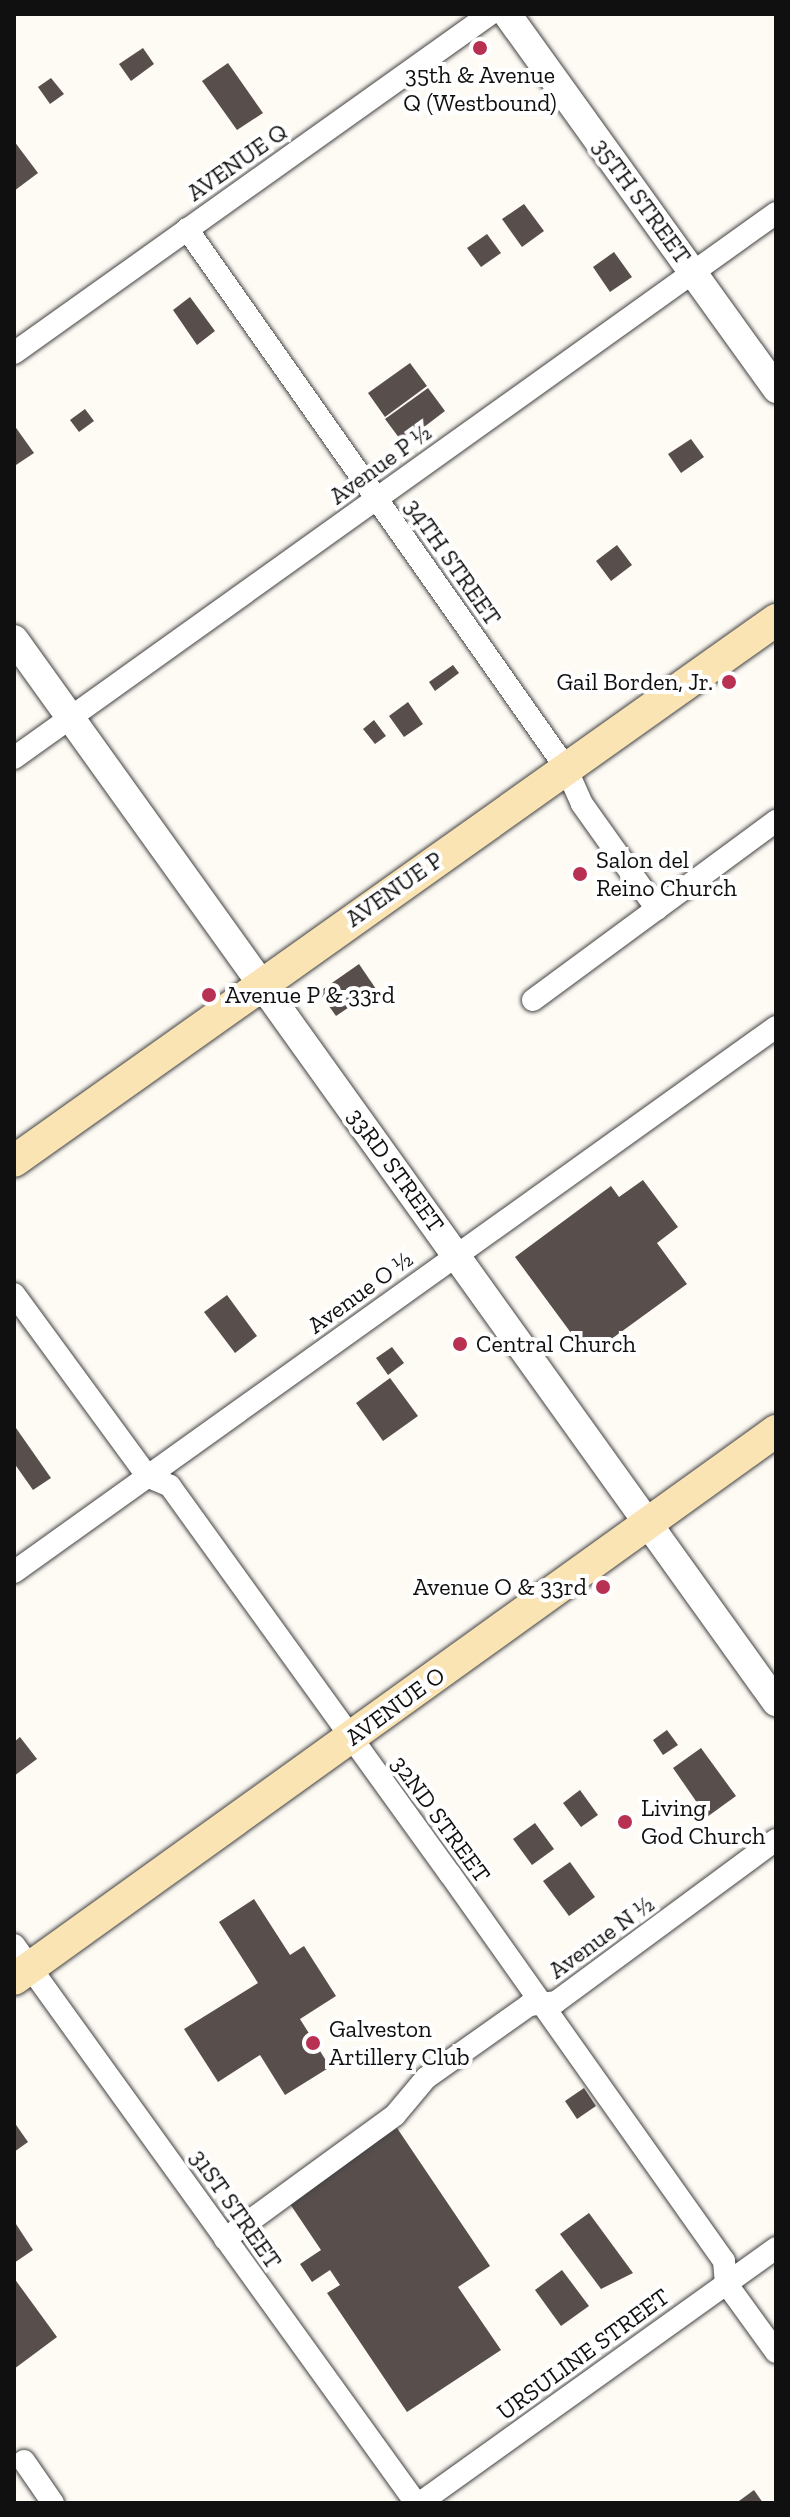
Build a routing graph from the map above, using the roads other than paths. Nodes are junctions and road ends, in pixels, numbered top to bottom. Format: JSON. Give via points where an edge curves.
{"nodes":[{"id":1,"x":490,"y":14,"type":"edge"},
{"id":2,"x":507,"y":14,"type":"edge"},
{"id":3,"x":776,"y":213,"type":"edge"},
{"id":4,"x":187,"y":229,"type":"junction"},
{"id":5,"x":693,"y":273,"type":"junction"},
{"id":6,"x":14,"y":353,"type":"edge"},
{"id":7,"x":776,"y":389,"type":"edge"},
{"id":8,"x":377,"y":498,"type":"junction"},
{"id":9,"x":776,"y":620,"type":"edge"},
{"id":10,"x":14,"y":639,"type":"edge"},
{"id":11,"x":71,"y":718,"type":"junction"},
{"id":12,"x":14,"y":758,"type":"edge"},
{"id":13,"x":566,"y":768,"type":"junction"},
{"id":14,"x":776,"y":821,"type":"edge"},
{"id":15,"x":657,"y":909,"type":"junction"},
{"id":16,"x":260,"y":982,"type":"junction"},
{"id":17,"x":533,"y":1000,"type":"dead end"},
{"id":18,"x":776,"y":1027,"type":"edge"},
{"id":19,"x":14,"y":1161,"type":"edge"},
{"id":20,"x":456,"y":1255,"type":"junction"},
{"id":21,"x":14,"y":1294,"type":"edge"},
{"id":22,"x":776,"y":1431,"type":"edge"},
{"id":23,"x":147,"y":1476,"type":"junction"},
{"id":24,"x":646,"y":1524,"type":"junction"},
{"id":25,"x":14,"y":1572,"type":"edge"},
{"id":26,"x":776,"y":1702,"type":"edge"},
{"id":27,"x":351,"y":1738,"type":"junction"},
{"id":28,"x":776,"y":1840,"type":"edge"},
{"id":29,"x":19,"y":1964,"type":"edge"},
{"id":30,"x":542,"y":2003,"type":"junction"},
{"id":31,"x":225,"y":2239,"type":"junction"},
{"id":32,"x":776,"y":2248,"type":"edge"},
{"id":33,"x":726,"y":2283,"type":"junction"},
{"id":34,"x":776,"y":2352,"type":"edge"},
{"id":35,"x":24,"y":2461,"type":"dead end"},
{"id":36,"x":53,"y":2503,"type":"edge"},
{"id":37,"x":418,"y":2503,"type":"edge"}],
"edges":[{"from":1,"to":4,"type":"street","name":"AVENUE Q"},
{"from":2,"to":5,"type":"street","name":"35TH STREET"},
{"from":3,"to":5,"type":"street","name":"Avenue P ½"},
{"from":4,"to":6,"type":"street","name":"AVENUE Q"},
{"from":4,"to":8,"type":"street","name":"34TH STREET"},
{"from":5,"to":7,"type":"street","name":"35TH STREET"},
{"from":5,"to":8,"type":"street","name":"Avenue P ½"},
{"from":8,"to":11,"type":"street","name":"Avenue P ½"},
{"from":8,"to":13,"type":"street","name":"34TH STREET"},
{"from":9,"to":13,"type":"main road","name":"AVENUE P"},
{"from":10,"to":11,"type":"street","name":"33RD STREET"},
{"from":11,"to":12,"type":"street","name":"Avenue P ½"},
{"from":11,"to":16,"type":"street","name":"33RD STREET"},
{"from":13,"to":15,"type":"street","name":"34TH STREET","via":[[582,804]]},
{"from":13,"to":16,"type":"main road","name":"AVENUE P"},
{"from":14,"to":15,"type":"street"},
{"from":15,"to":17,"type":"street"},
{"from":16,"to":19,"type":"main road","name":"AVENUE P"},
{"from":16,"to":20,"type":"street","name":"33RD STREET"},
{"from":18,"to":20,"type":"street","name":"Avenue O ½"},
{"from":20,"to":23,"type":"street","name":"Avenue O ½"},
{"from":20,"to":24,"type":"street","name":"33RD STREET"},
{"from":21,"to":23,"type":"street","name":"32ND STREET"},
{"from":22,"to":24,"type":"main road","name":"AVENUE O"},
{"from":23,"to":25,"type":"street","name":"Avenue O ½"},
{"from":23,"to":27,"type":"street","name":"32ND STREET","via":[[170,1486]]},
{"from":24,"to":26,"type":"street","name":"33RD STREET"},
{"from":24,"to":27,"type":"main road","name":"AVENUE O"},
{"from":27,"to":29,"type":"main road","name":"AVENUE O"},
{"from":27,"to":30,"type":"street","name":"32ND STREET"},
{"from":28,"to":30,"type":"street","name":"Avenue N ½","via":[[556,2002]]},
{"from":29,"to":31,"type":"street","name":"31ST STREET"},
{"from":30,"to":31,"type":"street","name":"Avenue N ½","via":[[529,2005],[426,2078],[395,2115]]},
{"from":30,"to":33,"type":"street","name":"32ND STREET","via":[[724,2261]]},
{"from":31,"to":37,"type":"street","name":"31ST STREET"},
{"from":32,"to":33,"type":"street","name":"URSULINE STREET"},
{"from":33,"to":34,"type":"street","name":"32ND STREET"},
{"from":33,"to":37,"type":"street","name":"URSULINE STREET"},
{"from":35,"to":36,"type":"street"}]}
